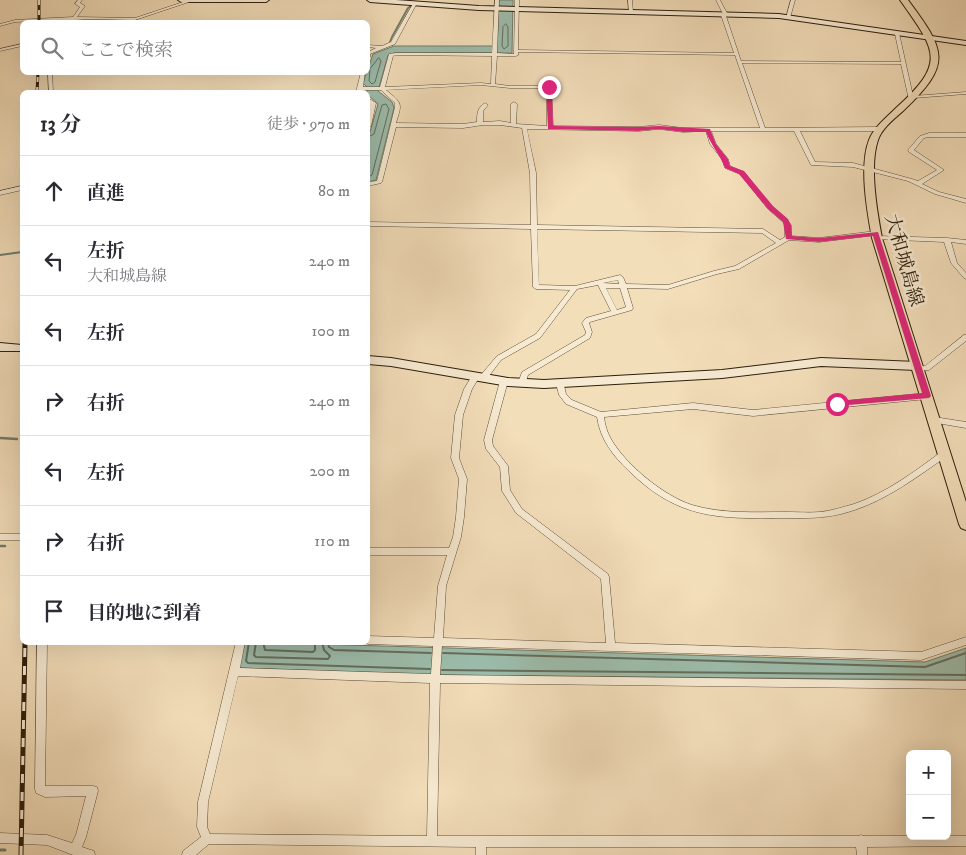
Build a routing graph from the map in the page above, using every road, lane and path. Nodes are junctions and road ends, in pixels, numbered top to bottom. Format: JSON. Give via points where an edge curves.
{"nodes":[{"id":1,"x":80,"y":0,"type":"edge"},
{"id":2,"x":181,"y":0,"type":"edge"},
{"id":3,"x":193,"y":0,"type":"edge"},
{"id":4,"x":266,"y":0,"type":"edge"},
{"id":5,"x":370,"y":0,"type":"edge"},
{"id":6,"x":497,"y":0,"type":"edge"},
{"id":7,"x":517,"y":0,"type":"edge"},
{"id":8,"x":630,"y":0,"type":"edge"},
{"id":9,"x":718,"y":0,"type":"edge"},
{"id":10,"x":793,"y":0,"type":"edge"},
{"id":11,"x":904,"y":0,"type":"edge"},
{"id":12,"x":415,"y":2,"type":"junction"},
{"id":13,"x":498,"y":9,"type":"junction"},
{"id":14,"x":515,"y":9,"type":"junction"},
{"id":15,"x":631,"y":11,"type":"junction"},
{"id":16,"x":724,"y":15,"type":"junction"},
{"id":17,"x":788,"y":18,"type":"junction"},
{"id":18,"x":73,"y":20,"type":"joint"},
{"id":19,"x":131,"y":20,"type":"edge"},
{"id":20,"x":20,"y":21,"type":"edge"},
{"id":21,"x":0,"y":25,"type":"edge"},
{"id":22,"x":897,"y":34,"type":"junction"},
{"id":23,"x":931,"y":38,"type":"junction"},
{"id":24,"x":966,"y":43,"type":"edge"},
{"id":25,"x":20,"y":45,"type":"edge"},
{"id":26,"x":370,"y":46,"type":"edge"},
{"id":27,"x":383,"y":47,"type":"junction"},
{"id":28,"x":0,"y":50,"type":"edge"},
{"id":29,"x":516,"y":51,"type":"junction"},
{"id":30,"x":370,"y":53,"type":"edge"},
{"id":31,"x":737,"y":54,"type":"junction"},
{"id":32,"x":494,"y":56,"type":"junction"},
{"id":33,"x":740,"y":62,"type":"junction"},
{"id":34,"x":903,"y":63,"type":"junction"},
{"id":35,"x":50,"y":75,"type":"edge"},
{"id":36,"x":362,"y":75,"type":"edge"},
{"id":37,"x":493,"y":84,"type":"junction"},
{"id":38,"x":382,"y":89,"type":"junction"},
{"id":39,"x":51,"y":90,"type":"edge"},
{"id":40,"x":359,"y":90,"type":"edge"},
{"id":41,"x":966,"y":92,"type":"edge"},
{"id":42,"x":912,"y":98,"type":"junction"},
{"id":43,"x":370,"y":101,"type":"edge"},
{"id":44,"x":514,"y":104,"type":"dead end"},
{"id":45,"x":486,"y":105,"type":"dead end"},
{"id":46,"x":370,"y":117,"type":"edge"},
{"id":47,"x":480,"y":123,"type":"junction"},
{"id":48,"x":394,"y":125,"type":"junction"},
{"id":49,"x":513,"y":125,"type":"junction"},
{"id":50,"x":524,"y":127,"type":"junction"},
{"id":51,"x":550,"y":128,"type":"junction"},
{"id":52,"x":796,"y":129,"type":"junction"},
{"id":53,"x":880,"y":129,"type":"junction"},
{"id":54,"x":708,"y":130,"type":"junction"},
{"id":55,"x":763,"y":130,"type":"junction"},
{"id":56,"x":966,"y":135,"type":"edge"},
{"id":57,"x":872,"y":170,"type":"junction"},
{"id":58,"x":370,"y":184,"type":"edge"},
{"id":59,"x":919,"y":184,"type":"junction"},
{"id":60,"x":20,"y":188,"type":"edge"},
{"id":61,"x":0,"y":192,"type":"edge"},
{"id":62,"x":966,"y":201,"type":"edge"},
{"id":63,"x":370,"y":224,"type":"edge"},
{"id":64,"x":535,"y":227,"type":"junction"},
{"id":65,"x":876,"y":236,"type":"junction"},
{"id":66,"x":788,"y":238,"type":"junction"},
{"id":67,"x":947,"y":240,"type":"junction"},
{"id":68,"x":966,"y":242,"type":"edge"},
{"id":69,"x":780,"y":243,"type":"junction"},
{"id":70,"x":966,"y":277,"type":"edge"},
{"id":71,"x":601,"y":284,"type":"junction"},
{"id":72,"x":623,"y":285,"type":"junction"},
{"id":73,"x":575,"y":288,"type":"junction"},
{"id":74,"x":615,"y":312,"type":"junction"},
{"id":75,"x":966,"y":337,"type":"edge"},
{"id":76,"x":0,"y":347,"type":"edge"},
{"id":77,"x":20,"y":348,"type":"edge"},
{"id":78,"x":370,"y":360,"type":"edge"},
{"id":79,"x":918,"y":367,"type":"junction"},
{"id":80,"x":480,"y":377,"type":"junction"},
{"id":81,"x":504,"y":381,"type":"junction"},
{"id":82,"x":522,"y":383,"type":"junction"},
{"id":83,"x":560,"y":383,"type":"junction"},
{"id":84,"x":927,"y":396,"type":"junction"},
{"id":85,"x":600,"y":415,"type":"junction"},
{"id":86,"x":934,"y":420,"type":"junction"},
{"id":87,"x":966,"y":426,"type":"edge"},
{"id":88,"x":944,"y":454,"type":"junction"},
{"id":89,"x":966,"y":524,"type":"edge"},
{"id":90,"x":0,"y":537,"type":"edge"},
{"id":91,"x":20,"y":537,"type":"edge"},
{"id":92,"x":370,"y":552,"type":"edge"},
{"id":93,"x":452,"y":552,"type":"junction"},
{"id":94,"x":370,"y":640,"type":"edge"},
{"id":95,"x":436,"y":641,"type":"junction"},
{"id":96,"x":966,"y":641,"type":"edge"},
{"id":97,"x":42,"y":645,"type":"edge"},
{"id":98,"x":240,"y":645,"type":"edge"},
{"id":99,"x":611,"y":647,"type":"junction"},
{"id":100,"x":234,"y":672,"type":"junction"},
{"id":101,"x":435,"y":679,"type":"junction"},
{"id":102,"x":966,"y":685,"type":"edge"},
{"id":103,"x":0,"y":838,"type":"edge"},
{"id":104,"x":432,"y":840,"type":"junction"},
{"id":105,"x":861,"y":840,"type":"junction"},
{"id":106,"x":966,"y":840,"type":"edge"},
{"id":107,"x":204,"y":841,"type":"junction"},
{"id":108,"x":481,"y":842,"type":"junction"},
{"id":109,"x":74,"y":850,"type":"junction"},
{"id":110,"x":90,"y":855,"type":"edge"},
{"id":111,"x":187,"y":855,"type":"edge"},
{"id":112,"x":200,"y":855,"type":"edge"},
{"id":113,"x":481,"y":855,"type":"edge"},
{"id":114,"x":862,"y":855,"type":"edge"}],
"edges":[{"from":1,"to":18,"type":"street","via":[[78,4],[83,6]]},
{"from":2,"to":3,"type":"main road"},
{"from":3,"to":4,"type":"main road"},
{"from":3,"to":19,"type":"street"},
{"from":5,"to":12,"type":"main road"},
{"from":6,"to":13,"type":"street"},
{"from":7,"to":14,"type":"street"},
{"from":8,"to":15,"type":"street"},
{"from":9,"to":16,"type":"street"},
{"from":10,"to":17,"type":"street"},
{"from":11,"to":23,"type":"main road","name":"大和城島線"},
{"from":12,"to":13,"type":"main road"},
{"from":12,"to":27,"type":"street","via":[[393,44]]},
{"from":13,"to":14,"type":"main road"},
{"from":13,"to":32,"type":"street"},
{"from":14,"to":15,"type":"main road"},
{"from":14,"to":29,"type":"street"},
{"from":15,"to":16,"type":"main road"},
{"from":16,"to":17,"type":"main road"},
{"from":16,"to":31,"type":"street"},
{"from":17,"to":22,"type":"main road"},
{"from":18,"to":19,"type":"street"},
{"from":20,"to":21,"type":"street"},
{"from":22,"to":23,"type":"main road"},
{"from":22,"to":34,"type":"street"},
{"from":23,"to":24,"type":"main road"},
{"from":23,"to":42,"type":"main road","name":"大和城島線","via":[[936,56],[934,71]]},
{"from":25,"to":28,"type":"street"},
{"from":26,"to":27,"type":"street"},
{"from":27,"to":30,"type":"street"},
{"from":29,"to":31,"type":"street"},
{"from":29,"to":32,"type":"street","via":[[516,55]]},
{"from":31,"to":33,"type":"street"},
{"from":32,"to":37,"type":"street"},
{"from":32,"to":38,"type":"street","via":[[391,55]]},
{"from":33,"to":34,"type":"street"},
{"from":33,"to":55,"type":"street"},
{"from":34,"to":42,"type":"street"},
{"from":35,"to":39,"type":"street"},
{"from":36,"to":40,"type":"street"},
{"from":37,"to":38,"type":"street"},
{"from":37,"to":51,"type":"street","via":[[549,87]]},
{"from":38,"to":40,"type":"street"},
{"from":38,"to":48,"type":"street","via":[[397,102]]},
{"from":41,"to":42,"type":"street"},
{"from":42,"to":53,"type":"main road","name":"大和城島線"},
{"from":43,"to":46,"type":"street","via":[[373,103]]},
{"from":44,"to":49,"type":"street"},
{"from":45,"to":47,"type":"street","via":[[480,110]]},
{"from":47,"to":48,"type":"street","via":[[463,126]]},
{"from":47,"to":49,"type":"street"},
{"from":48,"to":58,"type":"street","via":[[379,182]]},
{"from":49,"to":50,"type":"street"},
{"from":50,"to":51,"type":"street"},
{"from":50,"to":64,"type":"street","via":[[533,173]]},
{"from":51,"to":54,"type":"street"},
{"from":52,"to":53,"type":"street"},
{"from":52,"to":55,"type":"street"},
{"from":52,"to":57,"type":"street","via":[[813,164]]},
{"from":53,"to":57,"type":"main road","name":"大和城島線","via":[[872,146]]},
{"from":54,"to":55,"type":"street"},
{"from":54,"to":66,"type":"street","via":[[713,144],[726,159],[727,167],[742,173],[770,208],[785,220]]},
{"from":56,"to":59,"type":"street","via":[[922,137],[912,152],[941,170]]},
{"from":57,"to":59,"type":"street"},
{"from":57,"to":65,"type":"main road","name":"大和城島線","via":[[872,218]]},
{"from":59,"to":62,"type":"street"},
{"from":60,"to":61,"type":"street"},
{"from":63,"to":64,"type":"street"},
{"from":64,"to":69,"type":"street","via":[[764,231]]},
{"from":64,"to":73,"type":"street","via":[[536,287]]},
{"from":65,"to":66,"type":"street","via":[[819,240]]},
{"from":65,"to":67,"type":"street"},
{"from":65,"to":79,"type":"main road","name":"大和城島線"},
{"from":66,"to":69,"type":"street"},
{"from":67,"to":68,"type":"street"},
{"from":67,"to":70,"type":"street","via":[[954,263]]},
{"from":69,"to":72,"type":"street","via":[[737,268],[683,283],[653,288]]},
{"from":71,"to":72,"type":"street"},
{"from":71,"to":73,"type":"street"},
{"from":71,"to":74,"type":"street"},
{"from":72,"to":74,"type":"street","via":[[630,308]]},
{"from":73,"to":80,"type":"street","via":[[538,336],[499,358]]},
{"from":74,"to":82,"type":"street","via":[[588,320],[585,323],[588,336],[525,374]]},
{"from":75,"to":79,"type":"street","via":[[927,368]]},
{"from":76,"to":77,"type":"main road"},
{"from":78,"to":80,"type":"main road"},
{"from":79,"to":83,"type":"main road","via":[[821,362],[722,374]]},
{"from":79,"to":84,"type":"main road","name":"大和城島線"},
{"from":80,"to":81,"type":"main road"},
{"from":80,"to":93,"type":"street","via":[[468,389],[459,415],[455,458],[463,479],[457,537]]},
{"from":81,"to":82,"type":"main road"},
{"from":81,"to":99,"type":"street","via":[[488,440],[489,447],[504,466],[506,491],[519,511],[605,577]]},
{"from":82,"to":83,"type":"main road"},
{"from":83,"to":85,"type":"street","via":[[569,402]]},
{"from":84,"to":85,"type":"street","via":[[753,413],[693,406]]},
{"from":84,"to":86,"type":"main road","name":"大和城島線"},
{"from":85,"to":88,"type":"street","via":[[606,438],[646,481],[673,500],[713,513],[832,514],[872,502]]},
{"from":86,"to":87,"type":"street"},
{"from":86,"to":88,"type":"main road","name":"大和城島線"},
{"from":88,"to":89,"type":"main road","name":"大和城島線"},
{"from":90,"to":91,"type":"street"},
{"from":92,"to":93,"type":"street"},
{"from":93,"to":95,"type":"street","via":[[442,586]]},
{"from":94,"to":95,"type":"street"},
{"from":95,"to":99,"type":"street"},
{"from":95,"to":101,"type":"street"},
{"from":96,"to":99,"type":"street","via":[[921,656]]},
{"from":97,"to":109,"type":"street","via":[[40,789],[45,792],[93,791],[81,837]]},
{"from":98,"to":100,"type":"street"},
{"from":100,"to":101,"type":"street"},
{"from":100,"to":107,"type":"street","via":[[203,802]]},
{"from":101,"to":102,"type":"street"},
{"from":101,"to":104,"type":"street"},
{"from":103,"to":109,"type":"street","via":[[47,840]]},
{"from":104,"to":107,"type":"street"},
{"from":104,"to":108,"type":"street"},
{"from":105,"to":106,"type":"street"},
{"from":105,"to":108,"type":"street"},
{"from":105,"to":114,"type":"street"},
{"from":107,"to":111,"type":"street"},
{"from":107,"to":112,"type":"street"},
{"from":108,"to":113,"type":"street"},
{"from":109,"to":110,"type":"street"}]}
